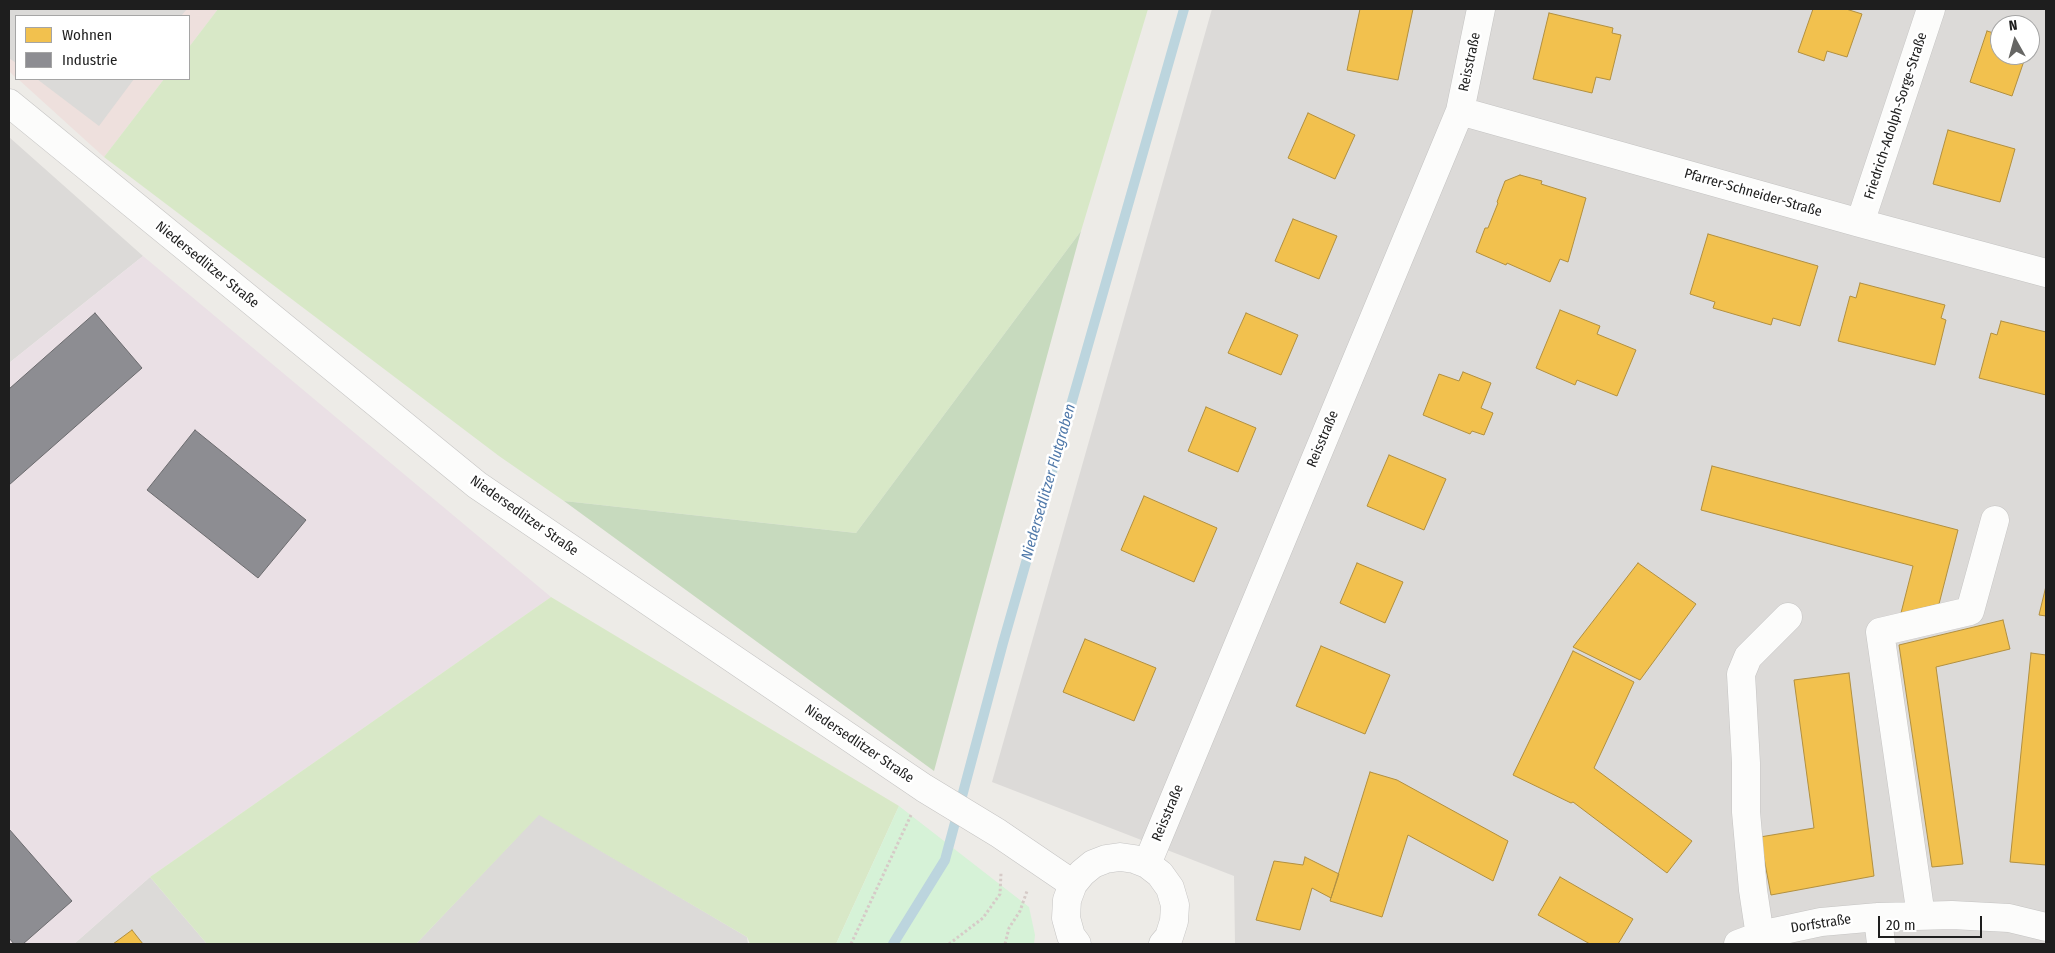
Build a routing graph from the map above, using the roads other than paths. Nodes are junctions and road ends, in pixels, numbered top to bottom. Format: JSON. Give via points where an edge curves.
{"nodes":[{"id":1,"x":1481,"y":9,"type":"edge"},
{"id":2,"x":1931,"y":9,"type":"edge"},
{"id":3,"x":9,"y":103,"type":"edge"},
{"id":4,"x":1460,"y":111,"type":"junction"},
{"id":5,"x":1860,"y":223,"type":"junction"},
{"id":6,"x":2046,"y":273,"type":"edge"},
{"id":7,"x":1995,"y":520,"type":"dead end"},
{"id":8,"x":1788,"y":617,"type":"dead end"},
{"id":9,"x":1147,"y":864,"type":"junction"},
{"id":10,"x":1073,"y":884,"type":"junction"},
{"id":11,"x":1878,"y":916,"type":"junction"},
{"id":12,"x":1922,"y":916,"type":"junction"},
{"id":13,"x":2046,"y":927,"type":"edge"},
{"id":14,"x":1749,"y":940,"type":"edge"},
{"id":15,"x":1174,"y":942,"type":"edge"},
{"id":16,"x":1077,"y":944,"type":"edge"},
{"id":17,"x":1881,"y":944,"type":"edge"}],
"edges":[{"from":1,"to":4,"type":"street","name":"Reisstraße"},
{"from":2,"to":5,"type":"street","name":"Friedrich-Adolph-Sorge-Straße"},
{"from":3,"to":10,"type":"street","name":"Niedersedlitzer Straße","via":[[477,485],[931,792]]},
{"from":4,"to":5,"type":"street","name":"Pfarrer-Schneider-Straße"},
{"from":4,"to":9,"type":"street","name":"Reisstraße"},
{"from":5,"to":6,"type":"street","name":"Pfarrer-Schneider-Straße"},
{"from":7,"to":12,"type":"street","via":[[1970,611],[1880,632]]},
{"from":8,"to":14,"type":"street","via":[[1748,657],[1741,674],[1746,812],[1753,890]]},
{"from":9,"to":10,"type":"street","via":[[1120,857],[1106,859],[1088,869]]},
{"from":9,"to":15,"type":"street","via":[[1170,888],[1174,904]]},
{"from":10,"to":16,"type":"street","via":[[1067,900],[1066,918]]},
{"from":11,"to":12,"type":"street","name":"Dorfstraße"},
{"from":11,"to":14,"type":"street","name":"Dorfstraße","via":[[1821,922]]},
{"from":11,"to":17,"type":"street"},
{"from":12,"to":13,"type":"street","name":"Dorfstraße","via":[[2009,918]]}]}
